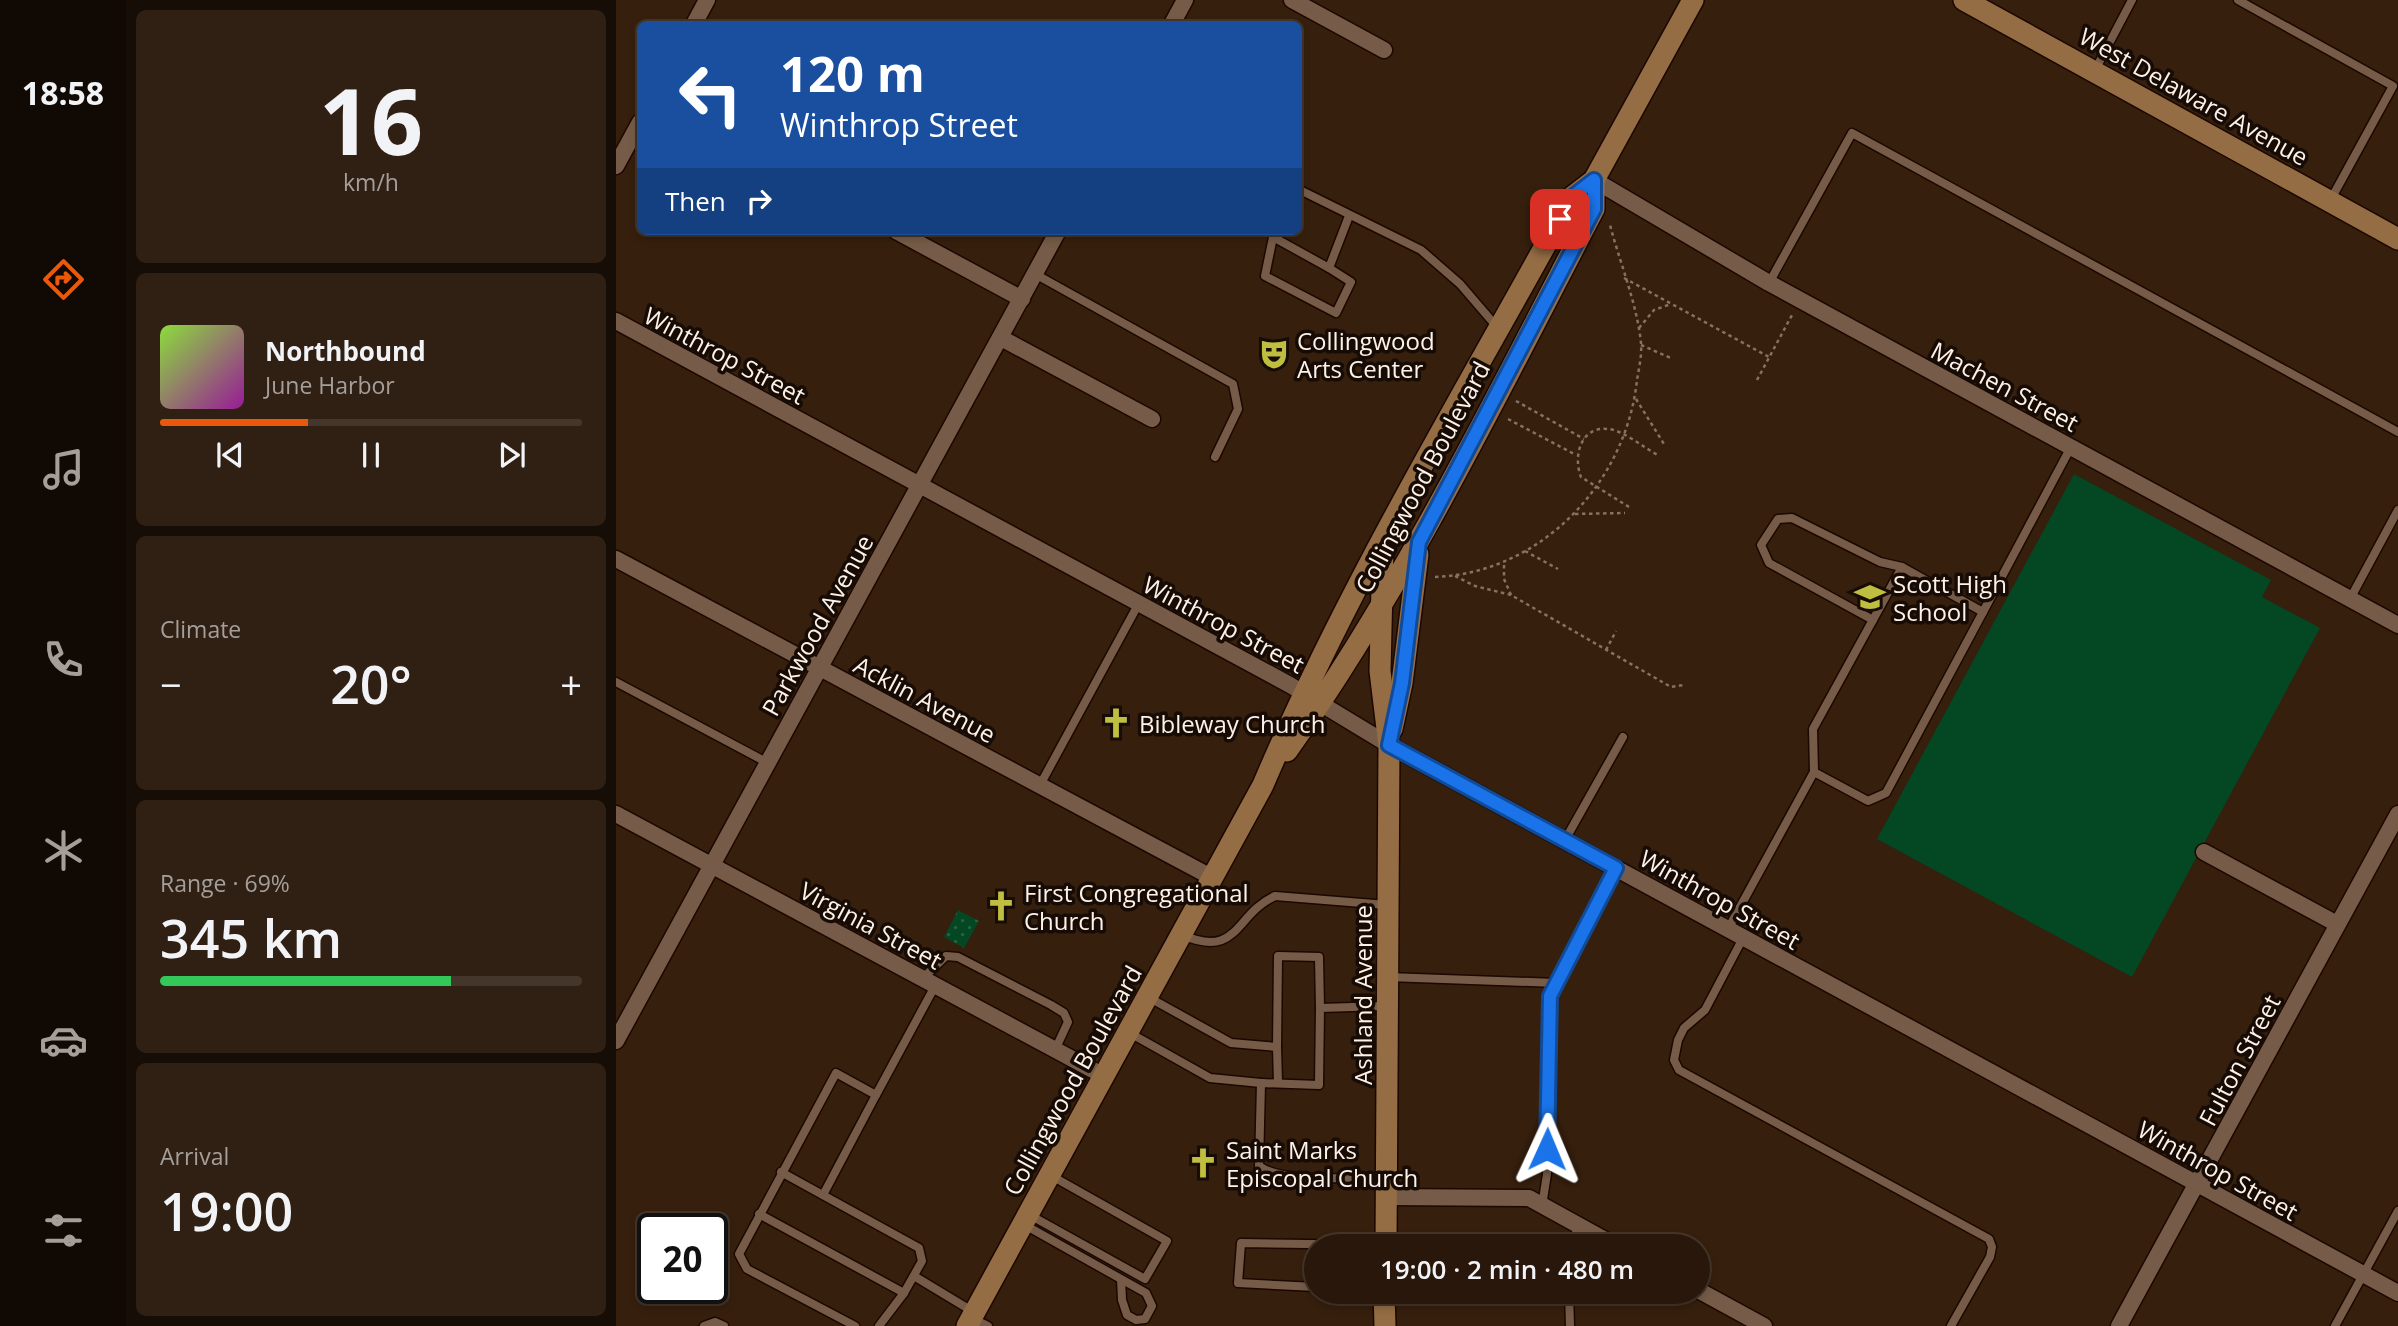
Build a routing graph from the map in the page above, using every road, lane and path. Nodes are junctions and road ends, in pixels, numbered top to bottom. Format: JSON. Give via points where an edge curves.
{"nodes":[{"id":1,"x":707,"y":0,"type":"edge"},
{"id":2,"x":1185,"y":0,"type":"edge"},
{"id":3,"x":1292,"y":0,"type":"edge"},
{"id":4,"x":1693,"y":0,"type":"edge"},
{"id":5,"x":1966,"y":0,"type":"edge"},
{"id":6,"x":2132,"y":0,"type":"edge"},
{"id":7,"x":2238,"y":0,"type":"edge"},
{"id":8,"x":696,"y":21,"type":"edge"},
{"id":9,"x":1174,"y":21,"type":"edge"},
{"id":10,"x":1384,"y":50,"type":"dead end"},
{"id":11,"x":2094,"y":72,"type":"junction"},
{"id":12,"x":637,"y":128,"type":"edge"},
{"id":13,"x":616,"y":166,"type":"edge"},
{"id":14,"x":1594,"y":180,"type":"junction"},
{"id":15,"x":1302,"y":191,"type":"edge"},
{"id":16,"x":2330,"y":201,"type":"junction"},
{"id":17,"x":1349,"y":216,"type":"junction"},
{"id":18,"x":1610,"y":225,"type":"dead end"},
{"id":19,"x":903,"y":235,"type":"edge"},
{"id":20,"x":1056,"y":235,"type":"edge"},
{"id":21,"x":1275,"y":235,"type":"edge"},
{"id":22,"x":1277,"y":235,"type":"edge"},
{"id":23,"x":2398,"y":239,"type":"edge"},
{"id":24,"x":1329,"y":268,"type":"junction"},
{"id":25,"x":1035,"y":274,"type":"junction"},
{"id":26,"x":1624,"y":278,"type":"junction"},
{"id":27,"x":1769,"y":283,"type":"junction"},
{"id":28,"x":1022,"y":299,"type":"junction"},
{"id":29,"x":1672,"y":304,"type":"junction"},
{"id":30,"x":1792,"y":315,"type":"dead end"},
{"id":31,"x":616,"y":321,"type":"edge"},
{"id":32,"x":1639,"y":328,"type":"junction"},
{"id":33,"x":1499,"y":330,"type":"junction"},
{"id":34,"x":1001,"y":338,"type":"junction"},
{"id":35,"x":1641,"y":345,"type":"junction"},
{"id":36,"x":1518,"y":354,"type":"junction"},
{"id":37,"x":1769,"y":357,"type":"junction"},
{"id":38,"x":1673,"y":359,"type":"dead end"},
{"id":39,"x":1757,"y":380,"type":"dead end"},
{"id":40,"x":1635,"y":398,"type":"junction"},
{"id":41,"x":1516,"y":401,"type":"dead end"},
{"id":42,"x":1508,"y":418,"type":"dead end"},
{"id":43,"x":1152,"y":419,"type":"dead end"},
{"id":44,"x":2398,"y":432,"type":"edge"},
{"id":45,"x":1625,"y":437,"type":"junction"},
{"id":46,"x":1584,"y":439,"type":"junction"},
{"id":47,"x":1664,"y":444,"type":"dead end"},
{"id":48,"x":2071,"y":447,"type":"junction"},
{"id":49,"x":1576,"y":455,"type":"junction"},
{"id":50,"x":1658,"y":455,"type":"dead end"},
{"id":51,"x":1215,"y":457,"type":"dead end"},
{"id":52,"x":919,"y":485,"type":"junction"},
{"id":53,"x":1595,"y":488,"type":"junction"},
{"id":54,"x":1629,"y":507,"type":"dead end"},
{"id":55,"x":2398,"y":510,"type":"edge"},
{"id":56,"x":1625,"y":513,"type":"dead end"},
{"id":57,"x":1574,"y":514,"type":"junction"},
{"id":58,"x":1384,"y":536,"type":"junction"},
{"id":59,"x":1419,"y":542,"type":"junction"},
{"id":60,"x":1525,"y":551,"type":"junction"},
{"id":61,"x":616,"y":559,"type":"edge"},
{"id":62,"x":1504,"y":564,"type":"junction"},
{"id":63,"x":1902,"y":567,"type":"junction"},
{"id":64,"x":1558,"y":569,"type":"dead end"},
{"id":65,"x":1455,"y":576,"type":"junction"},
{"id":66,"x":1432,"y":577,"type":"dead end"},
{"id":67,"x":1511,"y":596,"type":"junction"},
{"id":68,"x":2350,"y":599,"type":"junction"},
{"id":69,"x":1139,"y":603,"type":"junction"},
{"id":70,"x":1379,"y":611,"type":"junction"},
{"id":71,"x":1983,"y":612,"type":"junction"},
{"id":72,"x":1872,"y":620,"type":"junction"},
{"id":73,"x":2398,"y":625,"type":"edge"},
{"id":74,"x":1616,"y":631,"type":"dead end"},
{"id":75,"x":1606,"y":650,"type":"junction"},
{"id":76,"x":820,"y":668,"type":"junction"},
{"id":77,"x":616,"y":682,"type":"edge"},
{"id":78,"x":1684,"y":685,"type":"dead end"},
{"id":79,"x":1303,"y":692,"type":"junction"},
{"id":80,"x":1321,"y":704,"type":"junction"},
{"id":81,"x":1623,"y":737,"type":"dead end"},
{"id":82,"x":1389,"y":745,"type":"junction"},
{"id":83,"x":768,"y":763,"type":"junction"},
{"id":84,"x":1814,"y":772,"type":"junction"},
{"id":85,"x":1263,"y":785,"type":"junction"},
{"id":86,"x":1040,"y":786,"type":"junction"},
{"id":87,"x":616,"y":814,"type":"edge"},
{"id":88,"x":2398,"y":814,"type":"edge"},
{"id":89,"x":1565,"y":840,"type":"junction"},
{"id":90,"x":2204,"y":852,"type":"dead end"},
{"id":91,"x":712,"y":866,"type":"junction"},
{"id":92,"x":1616,"y":868,"type":"junction"},
{"id":93,"x":1213,"y":878,"type":"junction"},
{"id":94,"x":1388,"y":905,"type":"junction"},
{"id":95,"x":2337,"y":924,"type":"junction"},
{"id":96,"x":1728,"y":929,"type":"junction"},
{"id":97,"x":1182,"y":935,"type":"junction"},
{"id":98,"x":1743,"y":938,"type":"junction"},
{"id":99,"x":1388,"y":977,"type":"junction"},
{"id":100,"x":929,"y":982,"type":"junction"},
{"id":101,"x":1557,"y":984,"type":"junction"},
{"id":102,"x":1148,"y":996,"type":"junction"},
{"id":103,"x":1388,"y":1006,"type":"junction"},
{"id":104,"x":1321,"y":1008,"type":"junction"},
{"id":105,"x":1128,"y":1032,"type":"junction"},
{"id":106,"x":616,"y":1041,"type":"edge"},
{"id":107,"x":1277,"y":1047,"type":"junction"},
{"id":108,"x":1055,"y":1050,"type":"junction"},
{"id":109,"x":1104,"y":1076,"type":"junction"},
{"id":110,"x":1261,"y":1083,"type":"junction"},
{"id":111,"x":1278,"y":1083,"type":"junction"},
{"id":112,"x":876,"y":1095,"type":"junction"},
{"id":113,"x":781,"y":1172,"type":"junction"},
{"id":114,"x":1050,"y":1175,"type":"junction"},
{"id":115,"x":2198,"y":1184,"type":"junction"},
{"id":116,"x":1387,"y":1187,"type":"junction"},
{"id":117,"x":823,"y":1195,"type":"junction"},
{"id":118,"x":1542,"y":1206,"type":"junction"},
{"id":119,"x":2398,"y":1211,"type":"edge"},
{"id":120,"x":758,"y":1214,"type":"junction"},
{"id":121,"x":1026,"y":1219,"type":"junction"},
{"id":122,"x":1578,"y":1225,"type":"junction"},
{"id":123,"x":1386,"y":1234,"type":"edge"},
{"id":124,"x":1575,"y":1234,"type":"edge"},
{"id":125,"x":1594,"y":1234,"type":"edge"},
{"id":126,"x":1304,"y":1244,"type":"edge"},
{"id":127,"x":2363,"y":1275,"type":"junction"},
{"id":128,"x":914,"y":1276,"type":"junction"},
{"id":129,"x":1121,"y":1279,"type":"junction"},
{"id":130,"x":1304,"y":1286,"type":"edge"},
{"id":131,"x":904,"y":1293,"type":"junction"},
{"id":132,"x":2398,"y":1293,"type":"edge"},
{"id":133,"x":1710,"y":1297,"type":"edge"},
{"id":134,"x":1384,"y":1304,"type":"edge"},
{"id":135,"x":1569,"y":1304,"type":"edge"},
{"id":136,"x":976,"y":1320,"type":"edge"},
{"id":137,"x":704,"y":1326,"type":"edge"},
{"id":138,"x":724,"y":1326,"type":"edge"},
{"id":139,"x":855,"y":1326,"type":"edge"},
{"id":140,"x":879,"y":1326,"type":"edge"},
{"id":141,"x":1385,"y":1326,"type":"edge"},
{"id":142,"x":1570,"y":1326,"type":"edge"},
{"id":143,"x":1763,"y":1326,"type":"edge"},
{"id":144,"x":1951,"y":1326,"type":"edge"},
{"id":145,"x":2119,"y":1326,"type":"edge"},
{"id":146,"x":2335,"y":1326,"type":"edge"}],
"edges":[{"from":1,"to":8,"type":"street"},
{"from":2,"to":9,"type":"street"},
{"from":3,"to":10,"type":"street"},
{"from":4,"to":14,"type":"main road","name":"Collingwood Boulevard"},
{"from":5,"to":11,"type":"main road","name":"West Delaware Avenue"},
{"from":6,"to":11,"type":"lane"},
{"from":7,"to":16,"type":"lane","via":[[2393,86]]},
{"from":11,"to":16,"type":"main road","name":"West Delaware Avenue"},
{"from":12,"to":13,"type":"street"},
{"from":14,"to":27,"type":"street","name":"Machen Street"},
{"from":14,"to":33,"type":"main road","name":"Collingwood Boulevard","via":[[1572,197]]},
{"from":14,"to":36,"type":"main road","name":"Collingwood Boulevard","via":[[1594,209]]},
{"from":15,"to":17,"type":"lane"},
{"from":16,"to":23,"type":"main road","name":"West Delaware Avenue"},
{"from":17,"to":24,"type":"lane"},
{"from":17,"to":33,"type":"lane","via":[[1420,250],[1460,284]]},
{"from":18,"to":26,"type":"path"},
{"from":19,"to":28,"type":"street"},
{"from":20,"to":25,"type":"street","name":"Parkwood Avenue"},
{"from":21,"to":24,"type":"lane","via":[[1265,276],[1336,313],[1351,282]]},
{"from":22,"to":24,"type":"lane"},
{"from":25,"to":28,"type":"street","name":"Parkwood Avenue"},
{"from":25,"to":51,"type":"lane","via":[[1233,384],[1238,409]]},
{"from":26,"to":29,"type":"path"},
{"from":26,"to":32,"type":"path"},
{"from":27,"to":44,"type":"lane","via":[[1852,133]]},
{"from":27,"to":48,"type":"street","name":"Machen Street"},
{"from":28,"to":34,"type":"street","name":"Parkwood Avenue"},
{"from":29,"to":32,"type":"path","via":[[1654,310]]},
{"from":29,"to":37,"type":"path"},
{"from":30,"to":37,"type":"path"},
{"from":31,"to":52,"type":"street","name":"Winthrop Street"},
{"from":32,"to":35,"type":"path"},
{"from":33,"to":36,"type":"main road"},
{"from":33,"to":58,"type":"main road","name":"Collingwood Boulevard"},
{"from":34,"to":43,"type":"street"},
{"from":34,"to":52,"type":"street","name":"Parkwood Avenue"},
{"from":35,"to":38,"type":"path"},
{"from":35,"to":40,"type":"path"},
{"from":36,"to":59,"type":"main road","name":"Collingwood Boulevard"},
{"from":37,"to":39,"type":"path"},
{"from":40,"to":45,"type":"path"},
{"from":40,"to":47,"type":"path"},
{"from":41,"to":46,"type":"path"},
{"from":42,"to":49,"type":"path"},
{"from":45,"to":46,"type":"path","via":[[1609,429],[1597,430]]},
{"from":45,"to":50,"type":"path"},
{"from":45,"to":53,"type":"path"},
{"from":46,"to":49,"type":"path"},
{"from":48,"to":68,"type":"street","name":"Machen Street"},
{"from":48,"to":71,"type":"lane"},
{"from":49,"to":53,"type":"path","via":[[1581,477]]},
{"from":52,"to":69,"type":"street","name":"Winthrop Street"},
{"from":52,"to":76,"type":"street","name":"Parkwood Avenue"},
{"from":53,"to":54,"type":"path"},
{"from":53,"to":57,"type":"path"},
{"from":55,"to":68,"type":"lane"},
{"from":56,"to":57,"type":"path"},
{"from":57,"to":60,"type":"path"},
{"from":58,"to":70,"type":"main road","name":"Ashland Avenue"},
{"from":58,"to":79,"type":"main road","name":"Collingwood Boulevard"},
{"from":59,"to":70,"type":"main road","name":"Collingwood Boulevard"},
{"from":59,"to":82,"type":"main road","name":"Ashland Avenue","via":[[1402,683]]},
{"from":60,"to":62,"type":"path"},
{"from":60,"to":64,"type":"path"},
{"from":61,"to":76,"type":"street","name":"Acklin Avenue"},
{"from":62,"to":65,"type":"path"},
{"from":62,"to":67,"type":"path"},
{"from":63,"to":71,"type":"lane"},
{"from":63,"to":72,"type":"lane"},
{"from":63,"to":72,"type":"lane","via":[[1880,562],[1792,518],[1778,519],[1769,529],[1761,545],[1769,563]]},
{"from":65,"to":66,"type":"path"},
{"from":65,"to":67,"type":"path"},
{"from":67,"to":75,"type":"path"},
{"from":68,"to":73,"type":"street","name":"Machen Street"},
{"from":69,"to":79,"type":"street","name":"Winthrop Street"},
{"from":69,"to":86,"type":"lane"},
{"from":70,"to":80,"type":"main road","name":"Collingwood Boulevard"},
{"from":70,"to":82,"type":"main road","name":"Ashland Avenue"},
{"from":71,"to":84,"type":"lane","via":[[1886,793],[1868,801]]},
{"from":72,"to":84,"type":"lane","via":[[1813,729]]},
{"from":74,"to":75,"type":"path"},
{"from":75,"to":78,"type":"path","via":[[1671,687]]},
{"from":76,"to":83,"type":"street","name":"Parkwood Avenue"},
{"from":76,"to":86,"type":"street","name":"Acklin Avenue"},
{"from":77,"to":83,"type":"lane"},
{"from":79,"to":80,"type":"street","name":"Winthrop Street"},
{"from":79,"to":85,"type":"main road","name":"Collingwood Boulevard"},
{"from":80,"to":82,"type":"street","name":"Winthrop Street"},
{"from":80,"to":85,"type":"main road","name":"Collingwood Boulevard"},
{"from":81,"to":89,"type":"lane"},
{"from":82,"to":89,"type":"street","name":"Winthrop Street"},
{"from":82,"to":94,"type":"main road","name":"Ashland Avenue"},
{"from":83,"to":91,"type":"street","name":"Parkwood Avenue"},
{"from":84,"to":96,"type":"lane"},
{"from":85,"to":93,"type":"main road","name":"Collingwood Boulevard"},
{"from":86,"to":93,"type":"street","name":"Acklin Avenue"},
{"from":87,"to":91,"type":"street","name":"Virginia Street"},
{"from":88,"to":95,"type":"street","name":"Fulton Street"},
{"from":89,"to":92,"type":"street","name":"Winthrop Street"},
{"from":90,"to":95,"type":"street"},
{"from":91,"to":100,"type":"street","name":"Virginia Street"},
{"from":91,"to":106,"type":"street","name":"Parkwood Avenue"},
{"from":92,"to":96,"type":"street","name":"Winthrop Street"},
{"from":92,"to":101,"type":"lane"},
{"from":93,"to":97,"type":"main road","name":"Collingwood Boulevard"},
{"from":94,"to":97,"type":"lane","via":[[1275,896],[1262,902],[1227,939],[1202,944]]},
{"from":94,"to":99,"type":"main road","name":"Ashland Avenue"},
{"from":95,"to":115,"type":"street","name":"Fulton Street"},
{"from":96,"to":98,"type":"street","name":"Winthrop Street"},
{"from":97,"to":102,"type":"main road","name":"Collingwood Boulevard"},
{"from":98,"to":115,"type":"street","name":"Winthrop Street"},
{"from":98,"to":144,"type":"lane","via":[[1705,1010],[1684,1028],[1678,1040],[1674,1060],[1679,1070],[1989,1238],[1990,1257]]},
{"from":99,"to":101,"type":"lane"},
{"from":99,"to":103,"type":"main road","name":"Ashland Avenue"},
{"from":100,"to":108,"type":"street","name":"Virginia Street"},
{"from":100,"to":108,"type":"lane","via":[[946,956],[958,957],[1051,1005],[1067,1018]]},
{"from":100,"to":112,"type":"lane"},
{"from":101,"to":118,"type":"lane","via":[[1550,996],[1547,1174]]},
{"from":102,"to":105,"type":"main road","name":"Collingwood Boulevard"},
{"from":102,"to":107,"type":"lane","via":[[1231,1044]]},
{"from":103,"to":104,"type":"lane"},
{"from":103,"to":116,"type":"main road","name":"Ashland Avenue"},
{"from":104,"to":107,"type":"lane","via":[[1319,957],[1278,956]]},
{"from":104,"to":111,"type":"lane","via":[[1319,1085]]},
{"from":105,"to":109,"type":"main road","name":"Collingwood Boulevard"},
{"from":105,"to":110,"type":"lane","via":[[1210,1078]]},
{"from":107,"to":111,"type":"lane"},
{"from":108,"to":109,"type":"street","name":"Virginia Street"},
{"from":109,"to":114,"type":"main road","name":"Collingwood Boulevard"},
{"from":110,"to":111,"type":"lane"},
{"from":110,"to":116,"type":"lane","via":[[1259,1166],[1287,1176]]},
{"from":112,"to":113,"type":"lane","via":[[836,1073]]},
{"from":112,"to":117,"type":"lane"},
{"from":113,"to":117,"type":"lane"},
{"from":113,"to":120,"type":"lane"},
{"from":114,"to":121,"type":"main road","name":"Collingwood Boulevard"},
{"from":114,"to":121,"type":"lane","via":[[1167,1241],[1145,1279]]},
{"from":115,"to":127,"type":"street","name":"Winthrop Street"},
{"from":115,"to":145,"type":"street","name":"Fulton Street"},
{"from":116,"to":118,"type":"street","via":[[1529,1198]]},
{"from":116,"to":123,"type":"main road","name":"Ashland Avenue"},
{"from":117,"to":128,"type":"lane","via":[[919,1248],[922,1261]]},
{"from":118,"to":122,"type":"street"},
{"from":119,"to":127,"type":"lane"},
{"from":120,"to":131,"type":"lane"},
{"from":120,"to":139,"type":"lane","via":[[739,1254],[747,1269]]},
{"from":121,"to":129,"type":"lane"},
{"from":121,"to":136,"type":"main road","name":"Collingwood Boulevard"},
{"from":122,"to":124,"type":"lane"},
{"from":122,"to":125,"type":"street"},
{"from":126,"to":130,"type":"lane","via":[[1241,1243],[1238,1283]]},
{"from":127,"to":132,"type":"street","name":"Winthrop Street"},
{"from":127,"to":146,"type":"lane"},
{"from":128,"to":131,"type":"lane"},
{"from":128,"to":136,"type":"lane"},
{"from":129,"to":129,"type":"lane","via":[[1127,1315],[1144,1319],[1152,1306],[1146,1293]]},
{"from":131,"to":140,"type":"lane"},
{"from":133,"to":143,"type":"street"},
{"from":134,"to":141,"type":"main road"},
{"from":135,"to":142,"type":"lane"},
{"from":137,"to":138,"type":"lane","via":[[715,1322]]}]}
